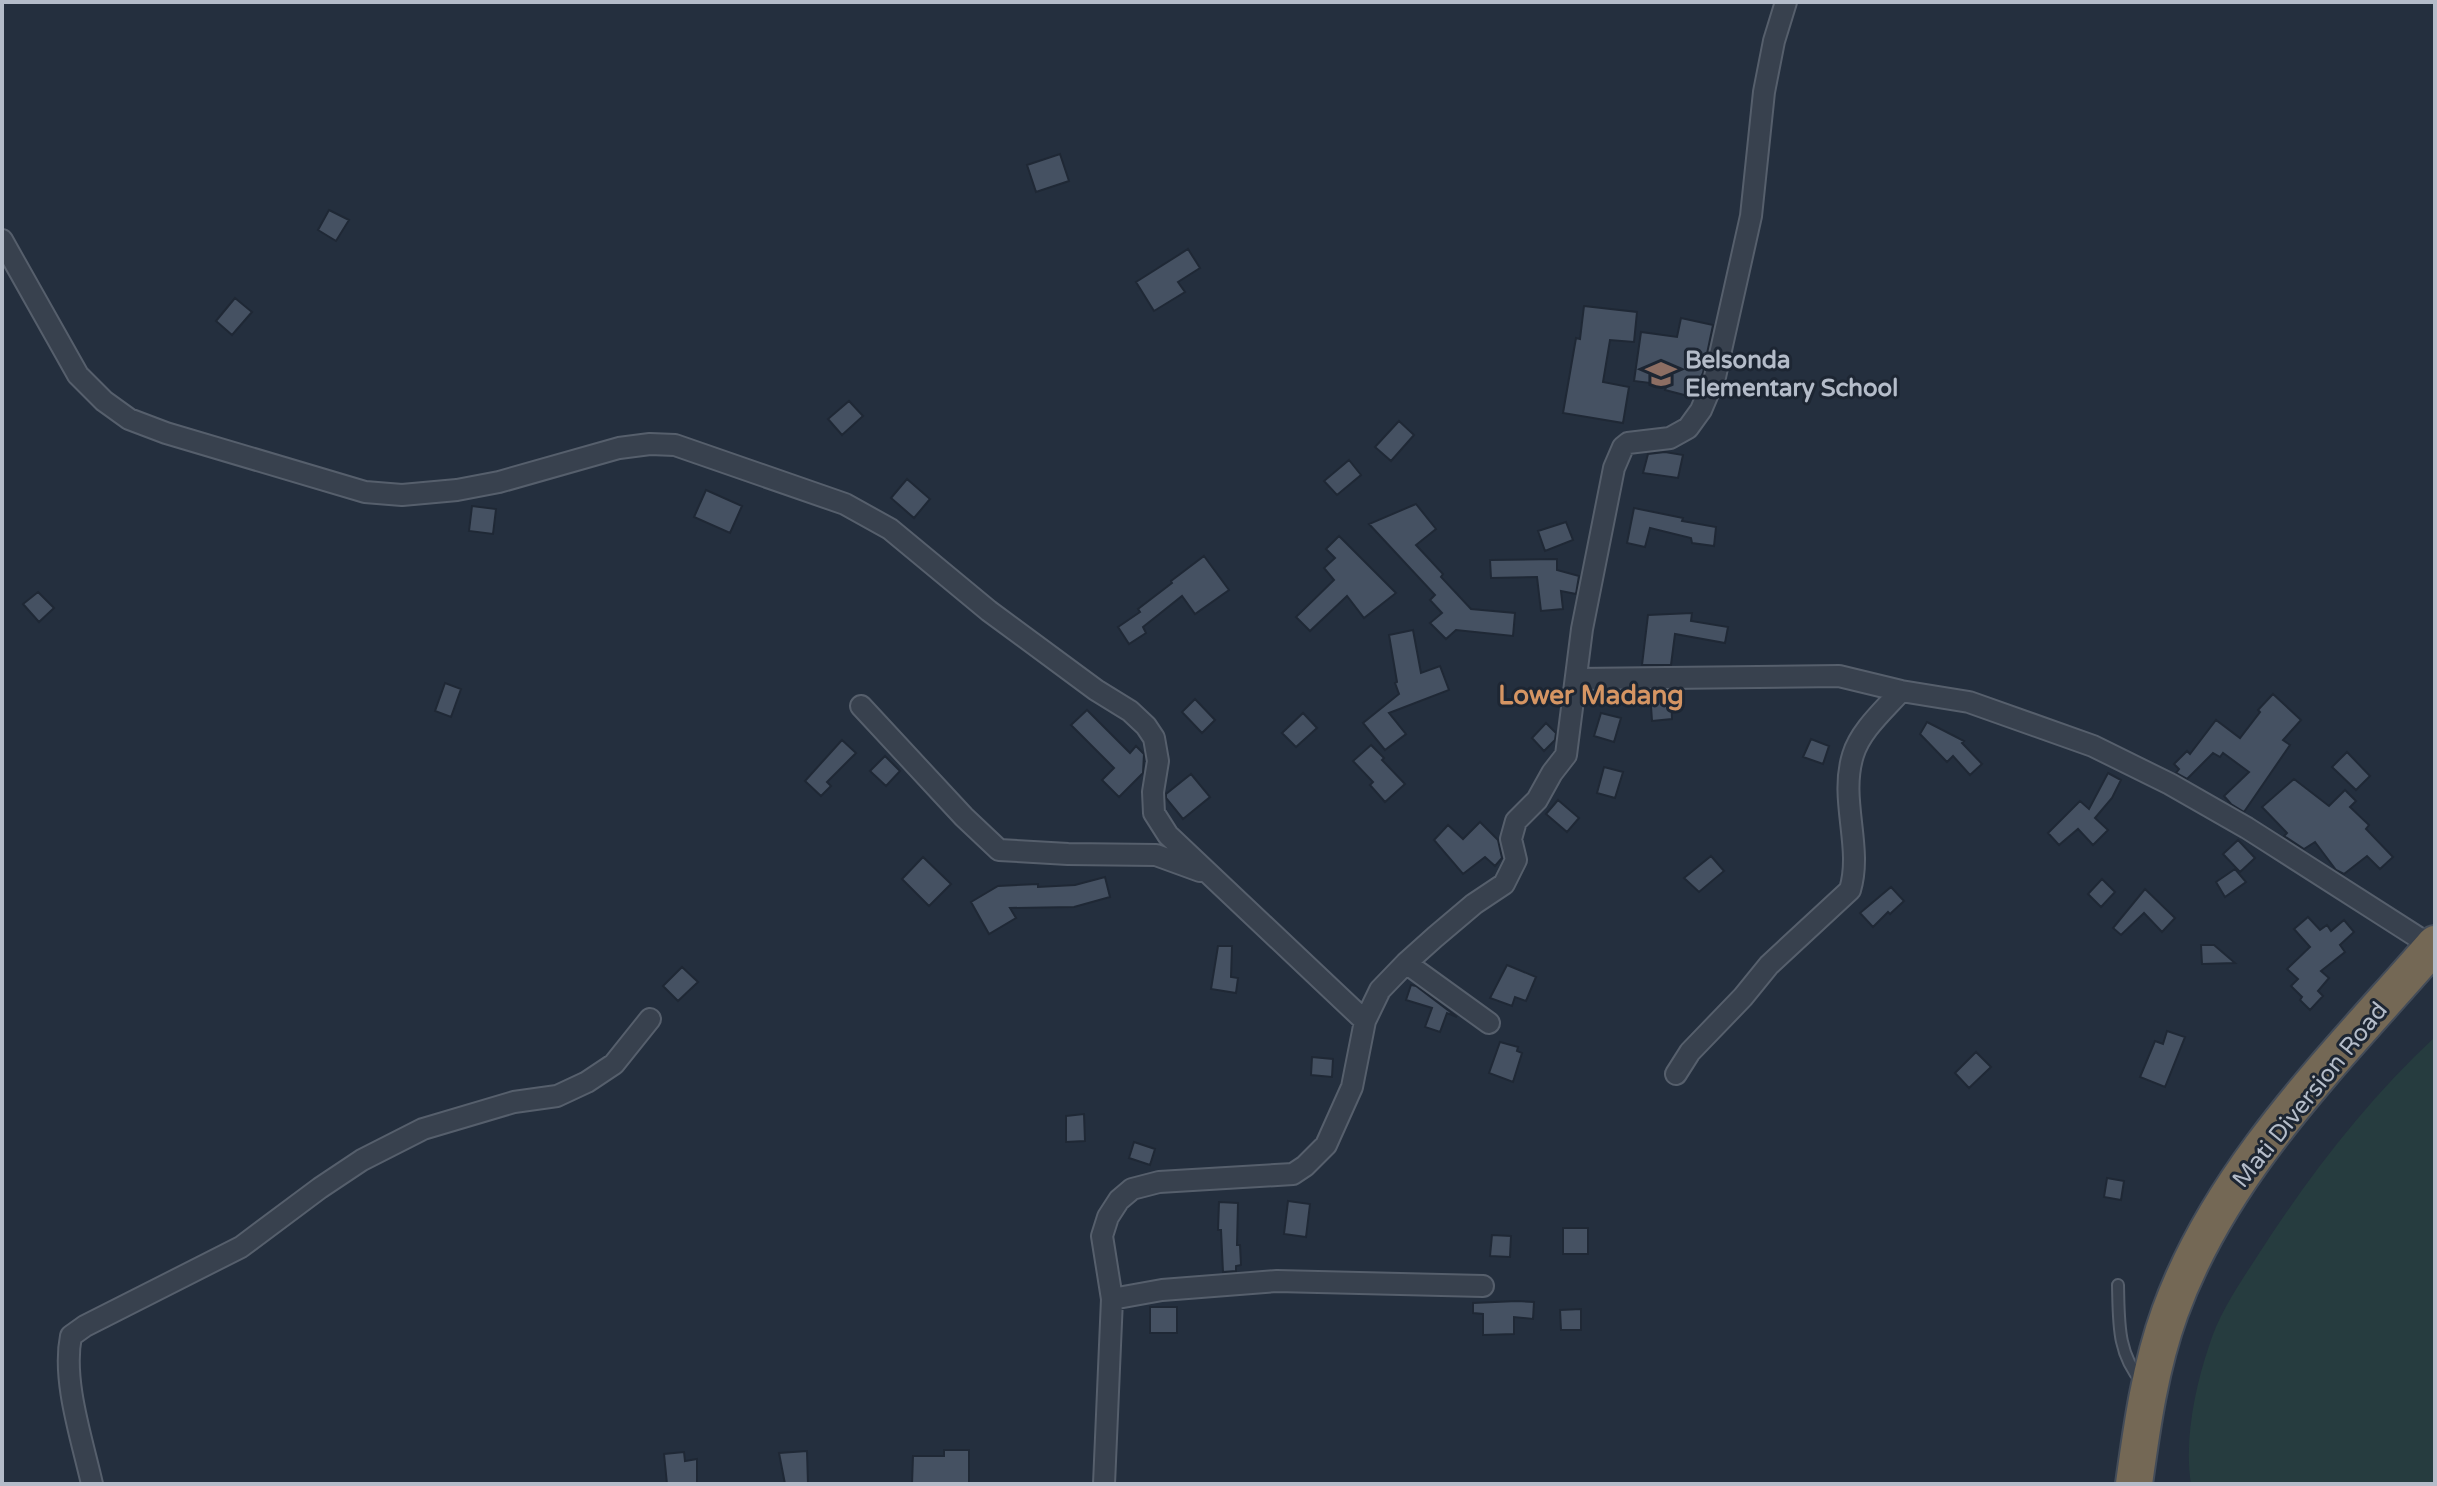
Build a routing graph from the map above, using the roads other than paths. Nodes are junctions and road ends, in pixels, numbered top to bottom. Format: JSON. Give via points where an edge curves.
{"nodes":[{"id":1,"x":1786,"y":2,"type":"edge"},
{"id":2,"x":2,"y":240,"type":"edge"},
{"id":3,"x":1577,"y":679,"type":"junction"},
{"id":4,"x":1901,"y":691,"type":"junction"},
{"id":5,"x":861,"y":706,"type":"dead end"},
{"id":6,"x":1209,"y":874,"type":"junction"},
{"id":7,"x":2434,"y":946,"type":"edge"},
{"id":8,"x":1406,"y":963,"type":"junction"},
{"id":9,"x":650,"y":1019,"type":"dead end"},
{"id":10,"x":1365,"y":1021,"type":"junction"},
{"id":11,"x":1489,"y":1023,"type":"dead end"},
{"id":12,"x":1676,"y":1074,"type":"dead end"},
{"id":13,"x":2118,"y":1285,"type":"dead end"},
{"id":14,"x":1483,"y":1286,"type":"dead end"},
{"id":15,"x":1112,"y":1299,"type":"junction"},
{"id":16,"x":2149,"y":1390,"type":"junction"},
{"id":17,"x":92,"y":1484,"type":"edge"},
{"id":18,"x":1104,"y":1484,"type":"edge"},
{"id":19,"x":2134,"y":1484,"type":"edge"}],
"edges":[{"from":1,"to":3,"type":"street","via":[[1764,92],[1751,216],[1715,377],[1688,428],[1670,438],[1628,443],[1619,453],[1582,629]]},
{"from":2,"to":6,"type":"street","via":[[78,375],[129,419],[166,433],[365,492],[402,495],[499,482],[619,448],[675,445],[845,504],[890,529],[989,611],[1146,726],[1158,761],[1154,813],[1168,835]]},
{"from":3,"to":4,"type":"street","via":[[1839,676]]},
{"from":3,"to":8,"type":"street","via":[[1566,755],[1537,800],[1516,821],[1511,839],[1516,860],[1504,884]]},
{"from":4,"to":7,"type":"street","via":[[1969,702],[2093,746],[2247,828]]},
{"from":4,"to":12,"type":"street","via":[[1853,753],[1849,776],[1855,875],[1850,890],[1769,965]]},
{"from":5,"to":6,"type":"street","via":[[999,850],[1156,855]]},
{"from":6,"to":10,"type":"street"},
{"from":7,"to":16,"type":"highway","name":"Mati Diversion Road","via":[[2293,1108],[2215,1217],[2170,1313]]},
{"from":8,"to":10,"type":"street","via":[[1380,990]]},
{"from":8,"to":11,"type":"street"},
{"from":9,"to":17,"type":"street","via":[[614,1064],[587,1082],[557,1096],[514,1102],[423,1129],[362,1160],[241,1247],[71,1336],[73,1398]]},
{"from":10,"to":15,"type":"street","via":[[1352,1087],[1326,1145],[1305,1166],[1293,1174],[1159,1182],[1132,1189],[1119,1200],[1102,1236]]},
{"from":13,"to":16,"type":"lane","via":[[2120,1341],[2133,1371]]},
{"from":14,"to":15,"type":"street","via":[[1277,1281]]},
{"from":15,"to":18,"type":"street"},
{"from":16,"to":19,"type":"highway","name":"Mati Diversion Road"}]}
